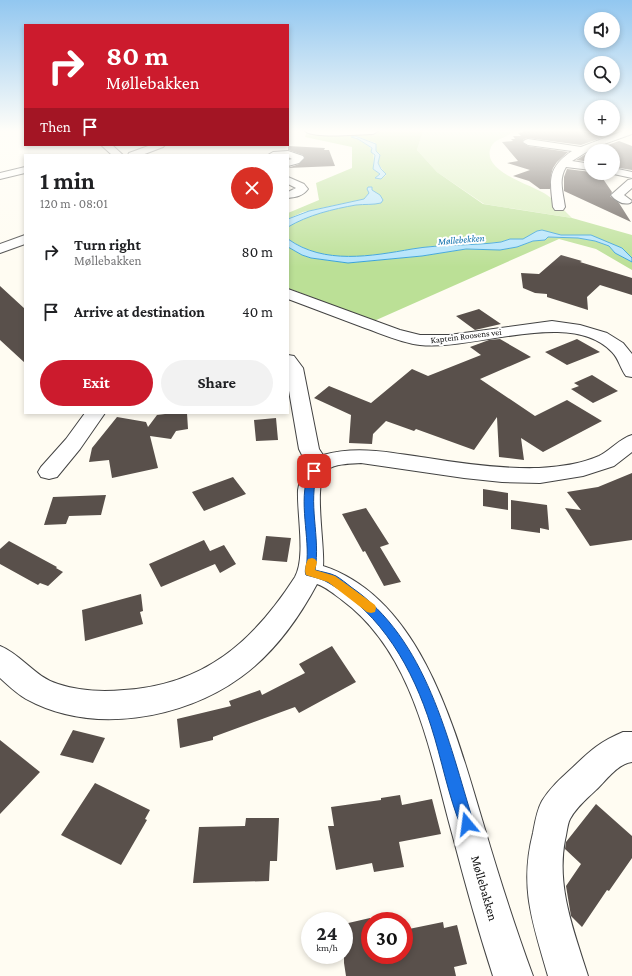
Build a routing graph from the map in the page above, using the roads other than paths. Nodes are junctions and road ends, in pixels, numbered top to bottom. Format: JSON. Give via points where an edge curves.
{"nodes":[{"id":1,"x":556,"y":177,"type":"edge"},
{"id":2,"x":289,"y":181,"type":"edge"},
{"id":3,"x":632,"y":182,"type":"edge"},
{"id":4,"x":289,"y":195,"type":"edge"},
{"id":5,"x":626,"y":201,"type":"dead end"},
{"id":6,"x":559,"y":207,"type":"dead end"},
{"id":7,"x":24,"y":239,"type":"edge"},
{"id":8,"x":1,"y":247,"type":"edge"},
{"id":9,"x":24,"y":250,"type":"edge"},
{"id":10,"x":289,"y":294,"type":"edge"},
{"id":11,"x":289,"y":361,"type":"edge"},
{"id":12,"x":632,"y":372,"type":"edge"},
{"id":13,"x":94,"y":414,"type":"edge"},
{"id":14,"x":632,"y":442,"type":"edge"},
{"id":15,"x":318,"y":466,"type":"junction"},
{"id":16,"x":49,"y":472,"type":"dead end"},
{"id":17,"x":310,"y":572,"type":"junction"},
{"id":18,"x":0,"y":658,"type":"edge"},
{"id":19,"x":632,"y":747,"type":"edge"},
{"id":20,"x":513,"y":976,"type":"edge"},
{"id":21,"x":568,"y":976,"type":"edge"}],
"edges":[{"from":1,"to":6,"type":"street","via":[[555,185]]},
{"from":2,"to":4,"type":"street","via":[[302,189]]},
{"from":3,"to":5,"type":"street","via":[[617,195]]},
{"from":7,"to":8,"type":"street"},
{"from":8,"to":9,"type":"street"},
{"from":10,"to":12,"type":"street","name":"Kaptein Roosens vei","via":[[420,340],[449,340],[546,327],[580,330],[602,337],[617,347]]},
{"from":11,"to":15,"type":"street","via":[[294,368],[309,449]]},
{"from":13,"to":16,"type":"street"},
{"from":14,"to":15,"type":"street","via":[[600,464],[574,472],[551,475],[513,476],[361,456],[334,459]]},
{"from":15,"to":17,"type":"street","via":[[310,480]]},
{"from":17,"to":18,"type":"street","via":[[303,588],[266,636],[232,667],[185,691],[143,703],[123,706],[83,705],[64,701],[36,689]]},
{"from":17,"to":20,"type":"street","name":"Møllebakken","via":[[332,579],[372,609],[399,643],[411,664],[437,725]]},
{"from":19,"to":21,"type":"street","via":[[623,748],[607,757],[567,795],[554,814],[545,854],[544,874],[548,909]]}]}
